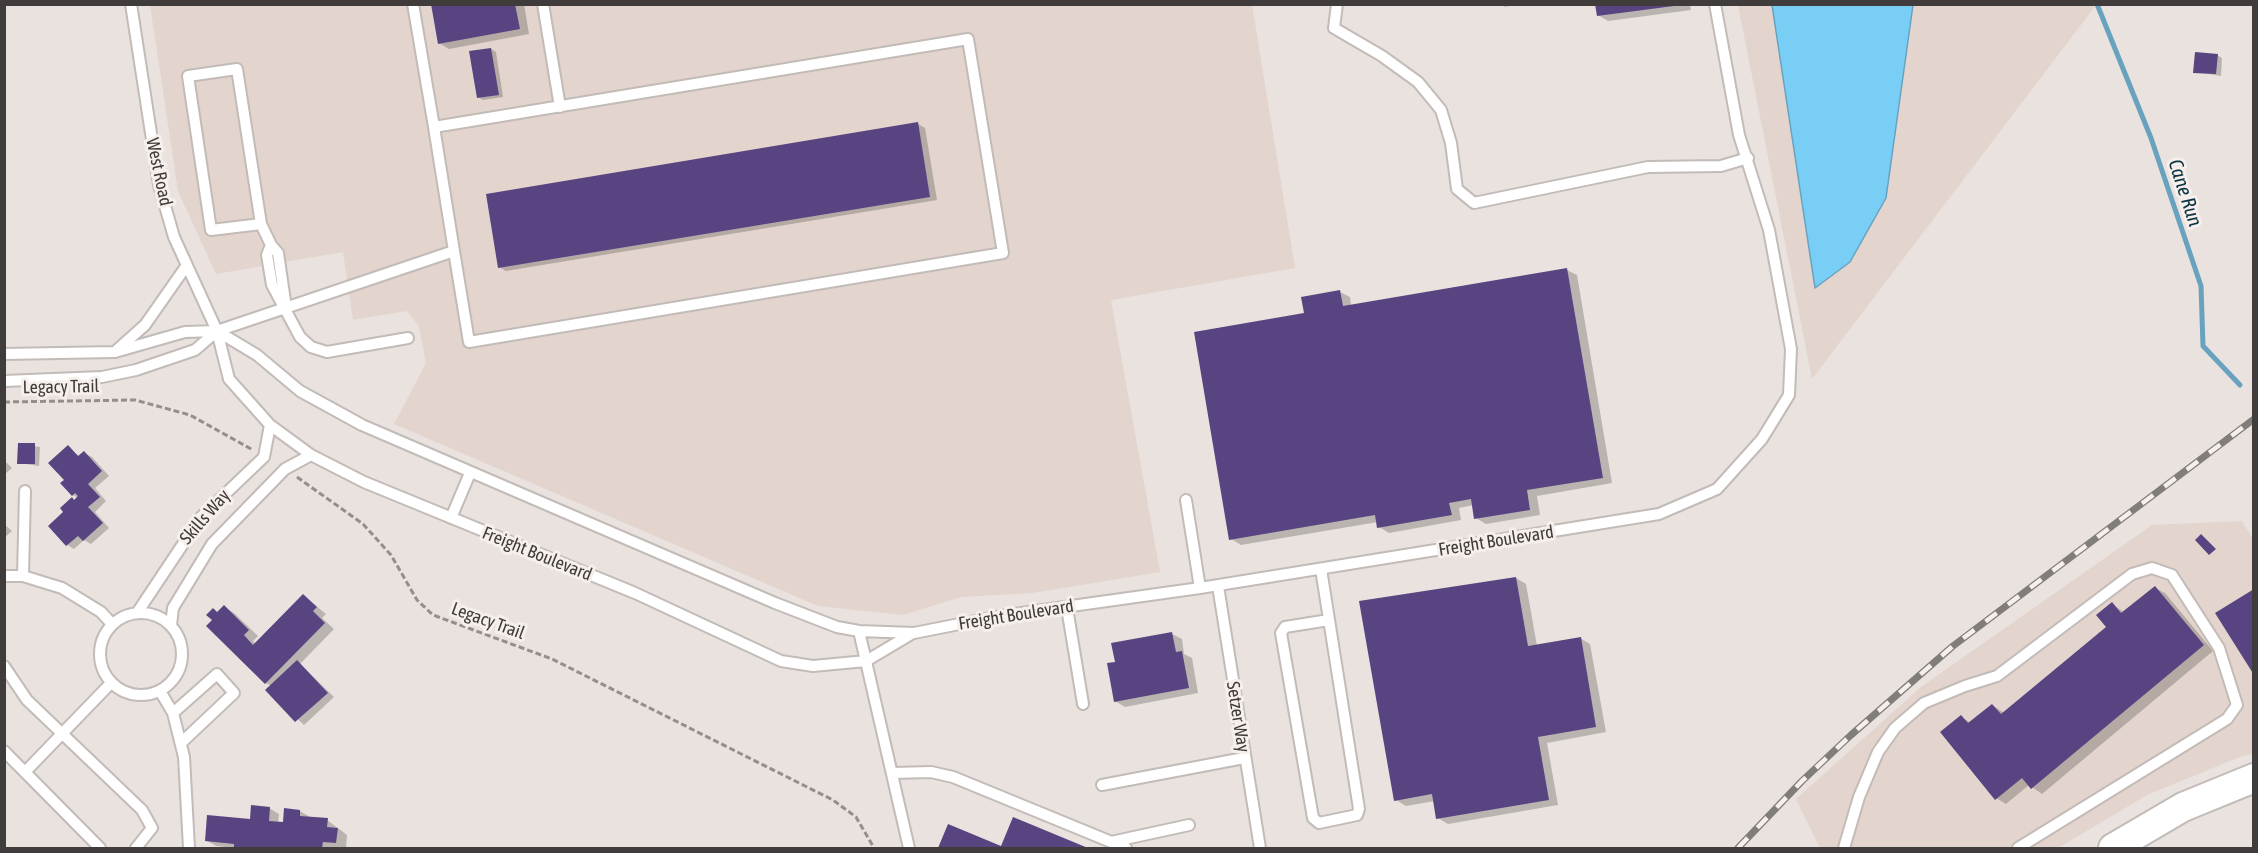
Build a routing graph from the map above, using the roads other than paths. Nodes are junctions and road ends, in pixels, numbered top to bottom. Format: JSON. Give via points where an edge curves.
{"nodes":[{"id":1,"x":131,"y":4,"type":"edge"},
{"id":2,"x":413,"y":4,"type":"edge"},
{"id":3,"x":543,"y":4,"type":"edge"},
{"id":4,"x":1337,"y":4,"type":"edge"},
{"id":5,"x":1715,"y":4,"type":"edge"},
{"id":6,"x":561,"y":106,"type":"junction"},
{"id":7,"x":434,"y":128,"type":"junction"},
{"id":8,"x":1748,"y":158,"type":"junction"},
{"id":9,"x":261,"y":224,"type":"junction"},
{"id":10,"x":454,"y":251,"type":"junction"},
{"id":11,"x":187,"y":265,"type":"junction"},
{"id":12,"x":286,"y":308,"type":"junction"},
{"id":13,"x":217,"y":332,"type":"junction"},
{"id":14,"x":408,"y":338,"type":"dead end"},
{"id":15,"x":115,"y":352,"type":"junction"},
{"id":16,"x":4,"y":354,"type":"edge"},
{"id":17,"x":4,"y":381,"type":"edge"},
{"id":18,"x":270,"y":425,"type":"junction"},
{"id":19,"x":311,"y":455,"type":"junction"},
{"id":20,"x":470,"y":473,"type":"junction"},
{"id":21,"x":25,"y":490,"type":"dead end"},
{"id":22,"x":1186,"y":500,"type":"dead end"},
{"id":23,"x":451,"y":518,"type":"junction"},
{"id":24,"x":1321,"y":569,"type":"junction"},
{"id":25,"x":4,"y":576,"type":"edge"},
{"id":26,"x":23,"y":576,"type":"junction"},
{"id":27,"x":1218,"y":586,"type":"junction"},
{"id":28,"x":1200,"y":588,"type":"junction"},
{"id":29,"x":1067,"y":608,"type":"junction"},
{"id":30,"x":137,"y":613,"type":"junction"},
{"id":31,"x":1329,"y":620,"type":"junction"},
{"id":32,"x":112,"y":624,"type":"junction"},
{"id":33,"x":171,"y":625,"type":"junction"},
{"id":34,"x":859,"y":631,"type":"junction"},
{"id":35,"x":914,"y":633,"type":"junction"},
{"id":36,"x":866,"y":662,"type":"junction"},
{"id":37,"x":4,"y":666,"type":"edge"},
{"id":38,"x":111,"y":683,"type":"junction"},
{"id":39,"x":160,"y":691,"type":"junction"},
{"id":40,"x":1083,"y":704,"type":"dead end"},
{"id":41,"x":174,"y":714,"type":"junction"},
{"id":42,"x":63,"y":735,"type":"junction"},
{"id":43,"x":181,"y":743,"type":"junction"},
{"id":44,"x":4,"y":751,"type":"edge"},
{"id":45,"x":1244,"y":758,"type":"junction"},
{"id":46,"x":26,"y":771,"type":"junction"},
{"id":47,"x":893,"y":773,"type":"junction"},
{"id":48,"x":2253,"y":778,"type":"edge"},
{"id":49,"x":1102,"y":785,"type":"dead end"},
{"id":50,"x":1189,"y":825,"type":"dead end"},
{"id":51,"x":1111,"y":842,"type":"junction"},
{"id":52,"x":100,"y":849,"type":"edge"},
{"id":53,"x":136,"y":849,"type":"edge"},
{"id":54,"x":189,"y":849,"type":"edge"},
{"id":55,"x":909,"y":849,"type":"edge"},
{"id":56,"x":1126,"y":849,"type":"edge"},
{"id":57,"x":1260,"y":849,"type":"edge"},
{"id":58,"x":1844,"y":849,"type":"edge"},
{"id":59,"x":2018,"y":849,"type":"edge"},
{"id":60,"x":2112,"y":849,"type":"edge"}],
"edges":[{"from":1,"to":11,"type":"lane","name":"West Road","via":[[159,185],[174,237]]},
{"from":2,"to":7,"type":"lane"},
{"from":3,"to":6,"type":"lane"},
{"from":4,"to":8,"type":"lane","via":[[1334,28],[1418,82],[1441,110],[1451,144],[1457,189],[1474,203],[1648,167],[1721,165]]},
{"from":5,"to":8,"type":"lane","name":"Freight Boulevard","via":[[1739,135]]},
{"from":6,"to":7,"type":"lane"},
{"from":6,"to":10,"type":"lane","via":[[968,39],[1003,253],[469,342]]},
{"from":7,"to":10,"type":"lane"},
{"from":8,"to":24,"type":"lane","name":"Freight Boulevard","via":[[1769,230],[1791,349],[1789,395],[1762,439],[1717,489],[1659,514]]},
{"from":9,"to":9,"type":"lane","via":[[237,69],[188,76],[211,230]]},
{"from":9,"to":12,"type":"lane","via":[[278,253]]},
{"from":10,"to":12,"type":"lane"},
{"from":11,"to":13,"type":"lane","name":"West Road"},
{"from":11,"to":15,"type":"lane","via":[[145,325]]},
{"from":12,"to":13,"type":"lane"},
{"from":12,"to":14,"type":"lane","via":[[300,337],[311,347],[327,352]]},
{"from":13,"to":15,"type":"lane","name":"Freight Boulevard","via":[[185,332]]},
{"from":13,"to":17,"type":"lane","via":[[195,350],[136,370],[102,377]]},
{"from":13,"to":18,"type":"lane","name":"Freight Boulevard","via":[[229,378]]},
{"from":13,"to":20,"type":"lane","name":"Freight Boulevard","via":[[257,355],[300,391],[362,425]]},
{"from":15,"to":16,"type":"lane","name":"Freight Boulevard"},
{"from":18,"to":19,"type":"lane","name":"Freight Boulevard"},
{"from":18,"to":30,"type":"lane","name":"Skills Way","via":[[264,457],[201,517]]},
{"from":19,"to":23,"type":"lane","name":"Freight Boulevard"},
{"from":19,"to":33,"type":"lane","name":"Skills Way","via":[[285,469],[212,544],[173,608]]},
{"from":20,"to":23,"type":"lane"},
{"from":20,"to":34,"type":"lane","name":"Freight Boulevard","via":[[775,603],[837,627]]},
{"from":21,"to":26,"type":"lane"},
{"from":22,"to":28,"type":"lane"},
{"from":23,"to":36,"type":"lane","name":"Freight Boulevard","via":[[635,593],[781,661],[813,666]]},
{"from":24,"to":27,"type":"lane","name":"Freight Boulevard"},
{"from":24,"to":31,"type":"lane"},
{"from":25,"to":26,"type":"lane"},
{"from":26,"to":32,"type":"lane","via":[[62,588],[101,612]]},
{"from":27,"to":28,"type":"lane","name":"Freight Boulevard"},
{"from":27,"to":45,"type":"lane","name":"Setzer Way"},
{"from":28,"to":29,"type":"lane","name":"Freight Boulevard"},
{"from":29,"to":35,"type":"lane","name":"Freight Boulevard"},
{"from":29,"to":40,"type":"lane"},
{"from":30,"to":32,"type":"lane"},
{"from":30,"to":33,"type":"lane","via":[[161,618]]},
{"from":31,"to":31,"type":"lane","via":[[1359,809],[1357,815],[1319,823],[1313,818],[1281,633],[1284,627]]},
{"from":32,"to":38,"type":"lane","via":[[100,643],[99,656]]},
{"from":33,"to":39,"type":"lane","via":[[180,642],[182,661],[178,674]]},
{"from":34,"to":35,"type":"lane","name":"Freight Boulevard"},
{"from":34,"to":36,"type":"lane"},
{"from":35,"to":36,"type":"lane","name":"Freight Boulevard"},
{"from":36,"to":47,"type":"lane"},
{"from":37,"to":42,"type":"lane","via":[[27,700]]},
{"from":38,"to":39,"type":"lane","via":[[132,695]]},
{"from":38,"to":42,"type":"lane"},
{"from":39,"to":41,"type":"lane"},
{"from":41,"to":43,"type":"lane"},
{"from":41,"to":43,"type":"lane","via":[[217,674],[234,693]]},
{"from":42,"to":46,"type":"lane"},
{"from":42,"to":53,"type":"lane","via":[[142,810],[152,828]]},
{"from":43,"to":54,"type":"lane"},
{"from":44,"to":46,"type":"lane"},
{"from":45,"to":49,"type":"lane"},
{"from":45,"to":57,"type":"lane","name":"Setzer Way"},
{"from":46,"to":52,"type":"lane"},
{"from":47,"to":51,"type":"lane","via":[[931,772],[953,777]]},
{"from":47,"to":55,"type":"lane"},
{"from":48,"to":60,"type":"main road","via":[[2183,807]]},
{"from":50,"to":51,"type":"lane"},
{"from":51,"to":56,"type":"lane"},
{"from":58,"to":59,"type":"lane","via":[[1859,797],[1878,752],[1894,728],[1924,704],[1997,676],[2132,574],[2152,568],[2172,575],[2219,648],[2237,705],[2227,718]]}]}
